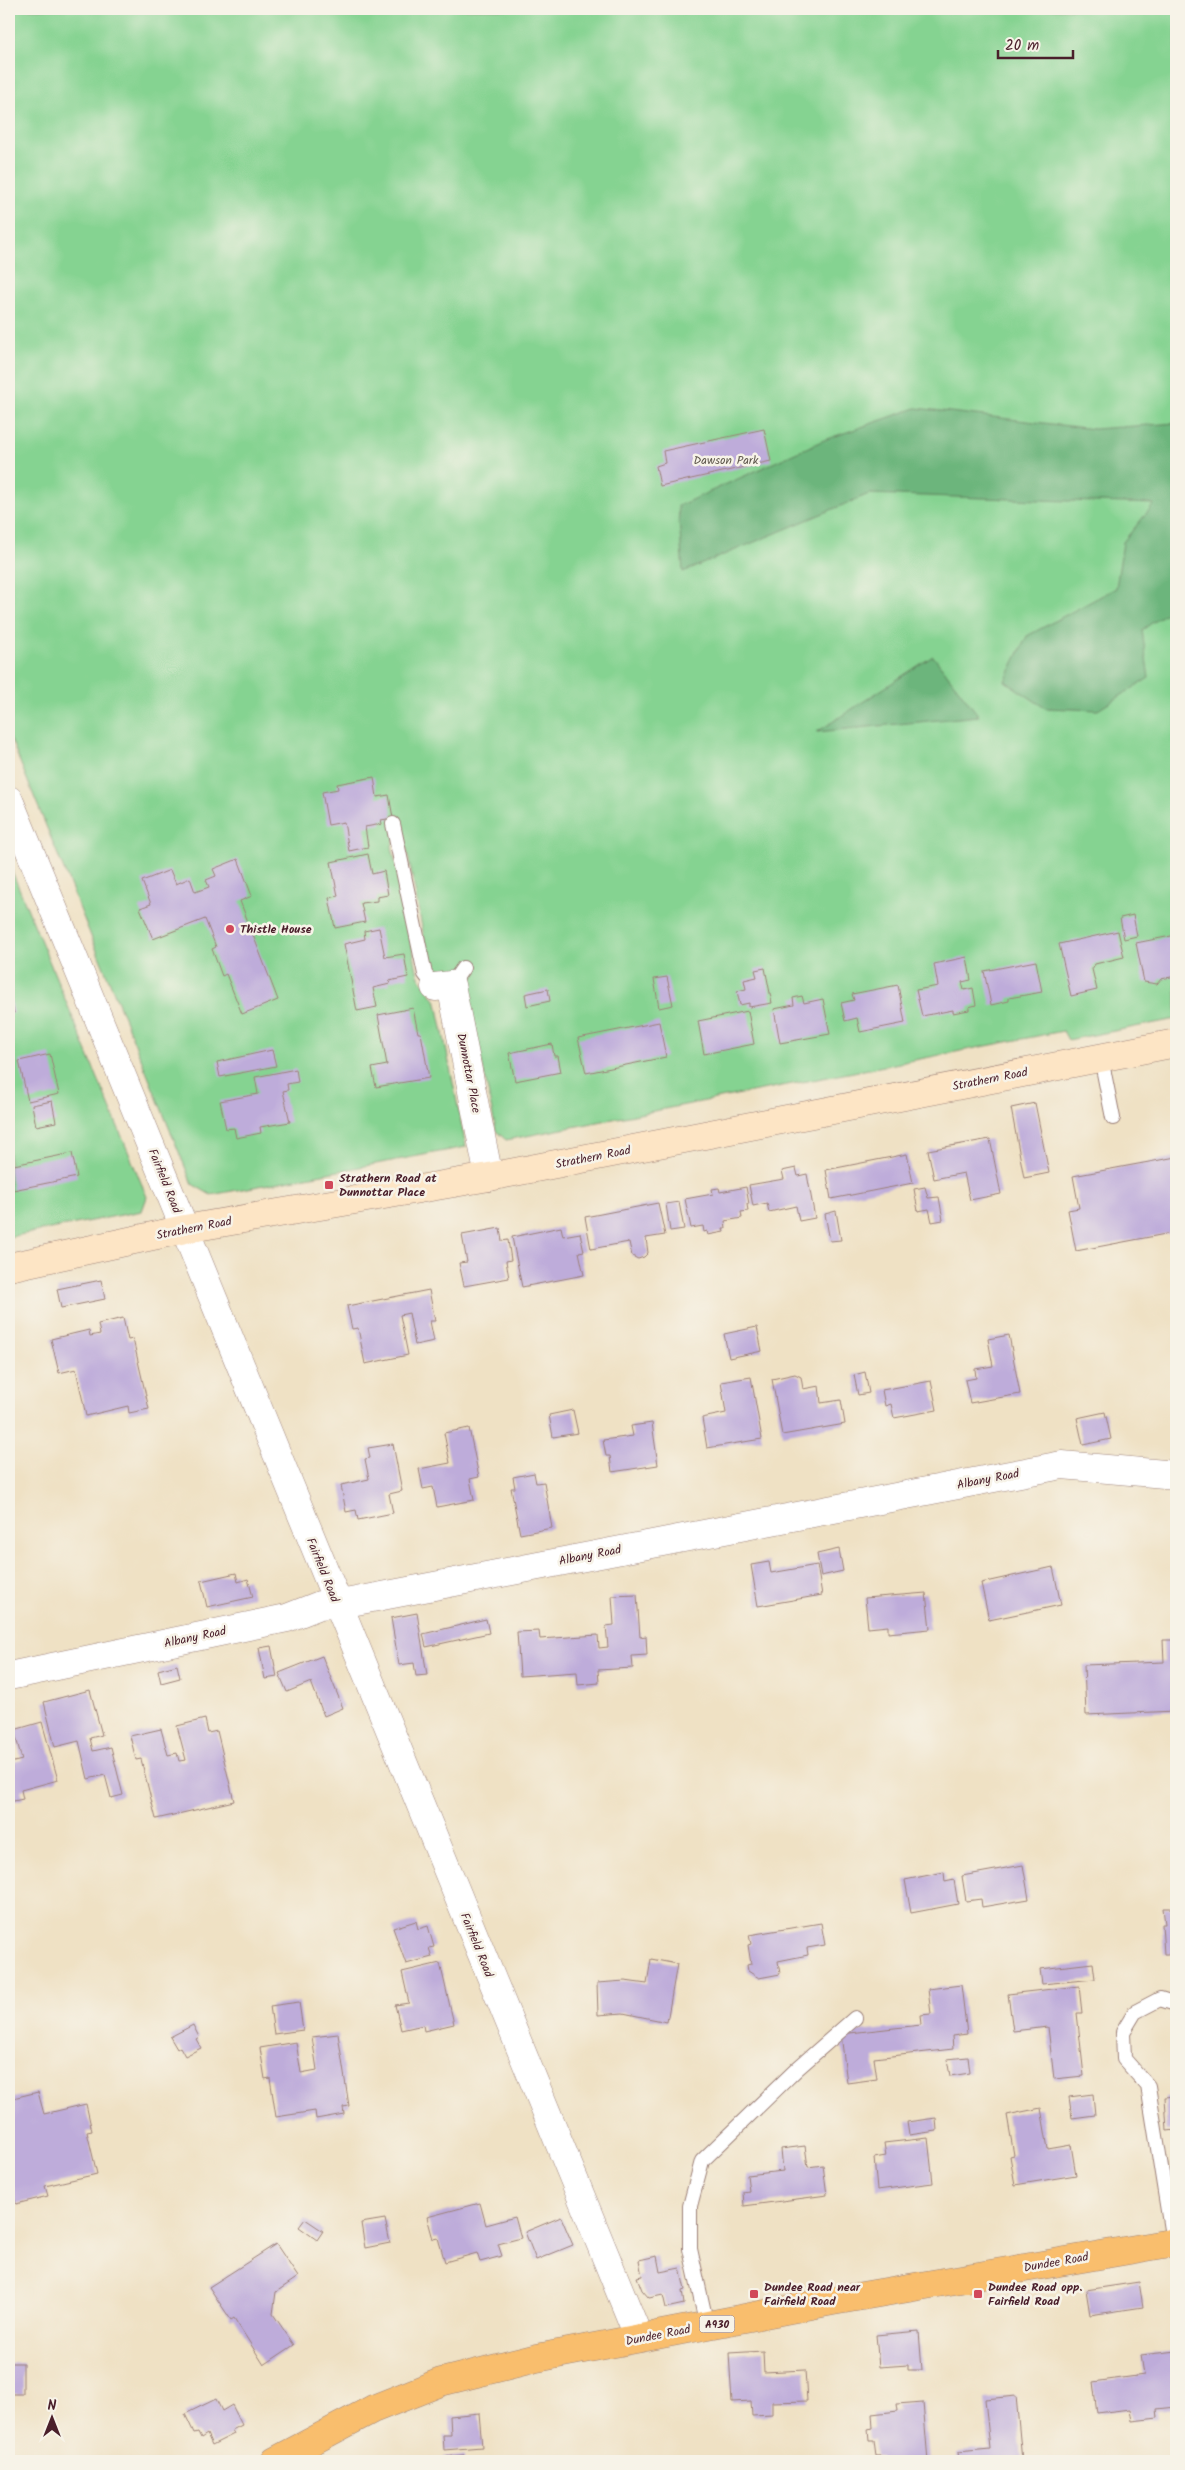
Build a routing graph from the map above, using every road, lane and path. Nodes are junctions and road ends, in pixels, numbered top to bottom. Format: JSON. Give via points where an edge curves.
{"nodes":[{"id":1,"x":9,"y":800,"type":"edge"},
{"id":2,"x":393,"y":824,"type":"dead end"},
{"id":3,"x":17,"y":843,"type":"edge"},
{"id":4,"x":450,"y":980,"type":"joint"},
{"id":5,"x":1176,"y":1043,"type":"edge"},
{"id":6,"x":1101,"y":1058,"type":"junction"},
{"id":7,"x":1113,"y":1118,"type":"dead end"},
{"id":8,"x":489,"y":1177,"type":"junction"},
{"id":9,"x":185,"y":1229,"type":"junction"},
{"id":10,"x":9,"y":1267,"type":"edge"},
{"id":11,"x":1176,"y":1476,"type":"edge"},
{"id":12,"x":336,"y":1603,"type":"junction"},
{"id":13,"x":9,"y":1676,"type":"edge"},
{"id":14,"x":1176,"y":2004,"type":"edge"},
{"id":15,"x":854,"y":2018,"type":"dead end"},
{"id":16,"x":1175,"y":2242,"type":"edge"},
{"id":17,"x":707,"y":2326,"type":"junction"},
{"id":18,"x":639,"y":2338,"type":"junction"},
{"id":19,"x":274,"y":2461,"type":"edge"}],
"edges":[{"from":1,"to":3,"type":"street","name":"Fairfield Road"},
{"from":2,"to":4,"type":"lane","via":[[425,974]]},
{"from":3,"to":9,"type":"street","name":"Fairfield Road"},
{"from":4,"to":8,"type":"street","name":"Dunnottar Place"},
{"from":5,"to":6,"type":"street","name":"Strathern Road"},
{"from":6,"to":7,"type":"lane"},
{"from":6,"to":8,"type":"street","name":"Strathern Road"},
{"from":8,"to":9,"type":"street","name":"Strathern Road"},
{"from":9,"to":10,"type":"street","name":"Strathern Road"},
{"from":9,"to":12,"type":"street","name":"Fairfield Road"},
{"from":11,"to":12,"type":"street","name":"Albany Road","via":[[1062,1465]]},
{"from":12,"to":13,"type":"street","name":"Albany Road","via":[[320,1605],[287,1618]]},
{"from":12,"to":18,"type":"street","name":"Fairfield Road"},
{"from":14,"to":16,"type":"lane","via":[[1160,1999],[1135,2012],[1123,2032],[1124,2059],[1148,2086]]},
{"from":15,"to":17,"type":"lane","via":[[702,2160],[690,2206],[690,2249]]},
{"from":16,"to":17,"type":"main road","name":"Dundee Road","number":"A930","via":[[843,2299]]},
{"from":17,"to":18,"type":"main road","name":"Dundee Road","number":"A930"},
{"from":18,"to":19,"type":"main road","name":"Dundee Road","number":"A930","via":[[537,2358],[441,2382],[373,2409]]}]}
